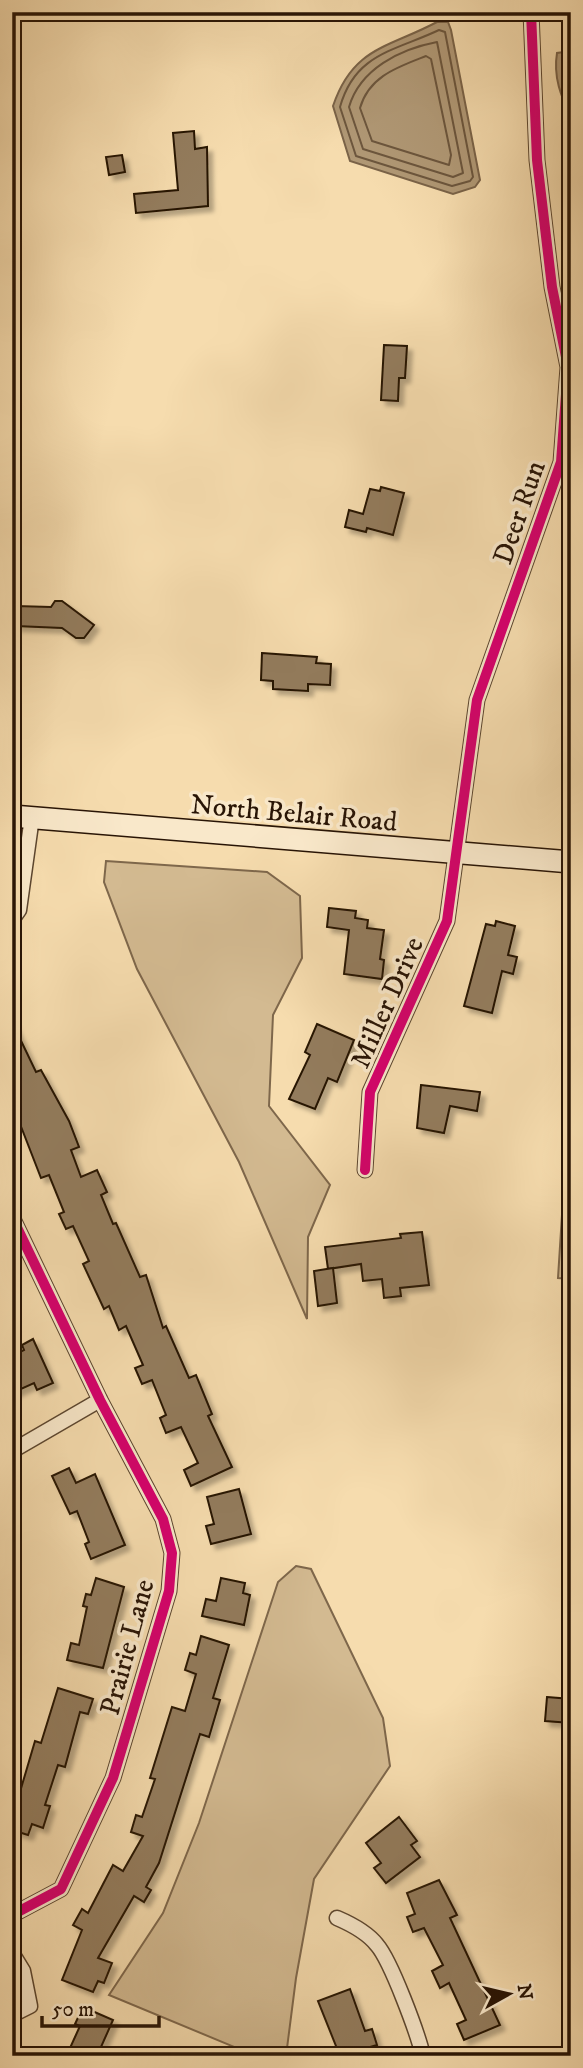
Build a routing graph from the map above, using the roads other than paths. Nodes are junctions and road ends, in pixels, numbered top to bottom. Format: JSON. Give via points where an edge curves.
{"nodes":[{"id":1,"x":531,"y":12,"type":"edge"},
{"id":2,"x":22,"y":817,"type":"edge"},
{"id":3,"x":456,"y":854,"type":"junction"},
{"id":4,"x":571,"y":862,"type":"edge"},
{"id":5,"x":12,"y":920,"type":"edge"},
{"id":6,"x":365,"y":1170,"type":"dead end"},
{"id":7,"x":12,"y":1217,"type":"edge"},
{"id":8,"x":100,"y":1400,"type":"junction"},
{"id":9,"x":12,"y":1451,"type":"edge"},
{"id":10,"x":12,"y":1914,"type":"edge"},
{"id":11,"x":337,"y":1918,"type":"dead end"},
{"id":12,"x":12,"y":1953,"type":"edge"},
{"id":13,"x":12,"y":2015,"type":"edge"},
{"id":14,"x":424,"y":2056,"type":"edge"}],
"edges":[{"from":1,"to":3,"type":"street","name":"Deer Run","via":[[537,160],[552,287],[568,367],[561,463],[477,700]]},
{"from":2,"to":3,"type":"street","name":"North Belair Road"},
{"from":2,"to":5,"type":"street","via":[[19,911]]},
{"from":3,"to":4,"type":"street","name":"North Belair Road"},
{"from":3,"to":6,"type":"street","name":"Miller Drive","via":[[447,921],[370,1092]]},
{"from":7,"to":8,"type":"street","name":"Prairie Lane"},
{"from":8,"to":9,"type":"street"},
{"from":8,"to":10,"type":"street","name":"Prairie Lane","via":[[163,1519],[172,1553],[169,1591],[113,1778],[61,1889]]},
{"from":11,"to":14,"type":"street","via":[[354,1925],[378,1945]]},
{"from":12,"to":13,"type":"street","via":[[23,1972],[30,2006]]}]}
